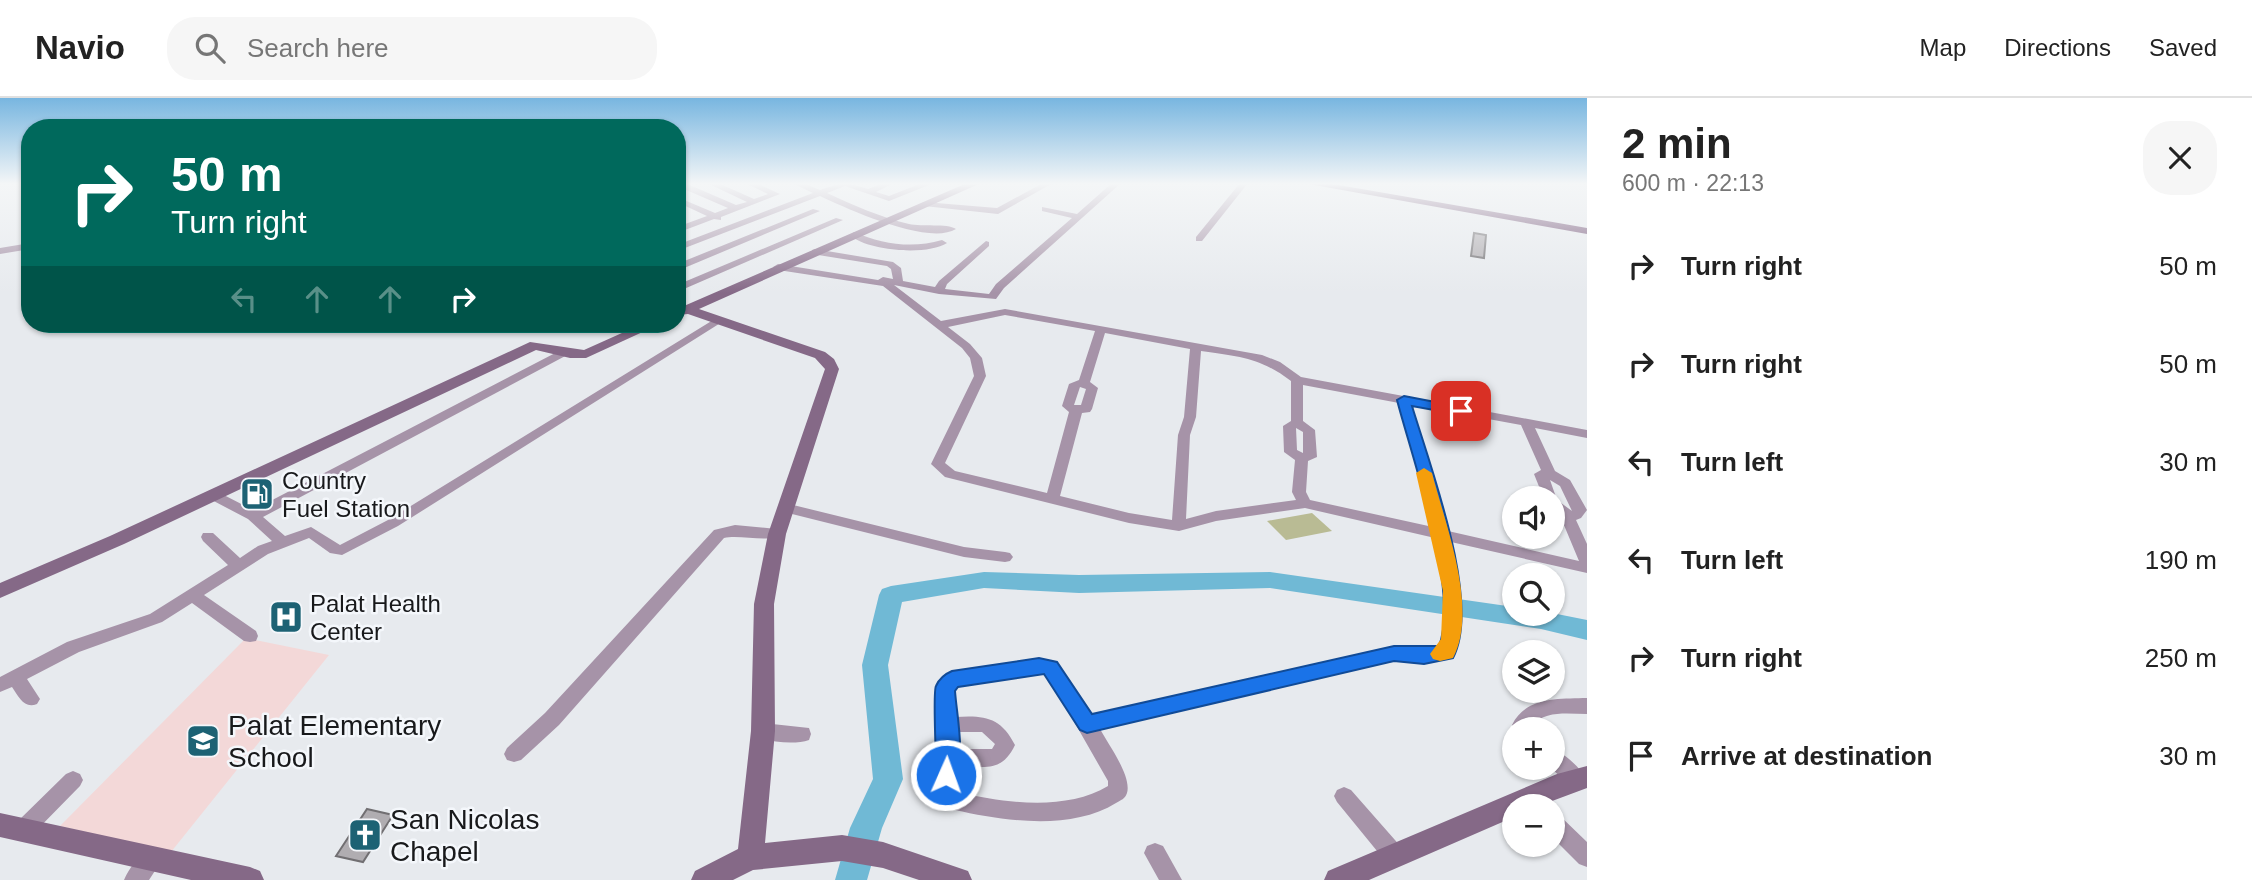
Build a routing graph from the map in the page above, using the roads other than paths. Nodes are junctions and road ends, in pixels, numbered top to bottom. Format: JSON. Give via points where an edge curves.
{"nodes":[{"id":1,"x":705,"y":219,"type":"edge"},
{"id":2,"x":722,"y":219,"type":"edge"},
{"id":3,"x":749,"y":219,"type":"edge"},
{"id":4,"x":795,"y":219,"type":"edge"},
{"id":5,"x":838,"y":219,"type":"edge"},
{"id":6,"x":887,"y":219,"type":"edge"},
{"id":7,"x":890,"y":219,"type":"edge"},
{"id":8,"x":1072,"y":219,"type":"edge"},
{"id":9,"x":1215,"y":219,"type":"edge"},
{"id":10,"x":1520,"y":219,"type":"edge"},
{"id":11,"x":735,"y":225,"type":"junction"},
{"id":12,"x":686,"y":227,"type":"edge"},
{"id":13,"x":952,"y":229,"type":"dead end"},
{"id":14,"x":1587,"y":231,"type":"edge"},
{"id":15,"x":854,"y":235,"type":"junction"},
{"id":16,"x":1199,"y":239,"type":"dead end"},
{"id":17,"x":942,"y":243,"type":"dead end"},
{"id":18,"x":686,"y":244,"type":"edge"},
{"id":19,"x":986,"y":244,"type":"dead end"},
{"id":20,"x":21,"y":248,"type":"edge"},
{"id":21,"x":0,"y":251,"type":"edge"},
{"id":22,"x":815,"y":252,"type":"junction"},
{"id":23,"x":686,"y":264,"type":"edge"},
{"id":24,"x":781,"y":266,"type":"junction"},
{"id":25,"x":686,"y":285,"type":"edge"},
{"id":26,"x":896,"y":287,"type":"junction"},
{"id":27,"x":939,"y":291,"type":"junction"},
{"id":28,"x":686,"y":309,"type":"edge"},
{"id":29,"x":686,"y":312,"type":"edge"},
{"id":30,"x":718,"y":320,"type":"junction"},
{"id":31,"x":939,"y":325,"type":"junction"},
{"id":32,"x":1101,"y":330,"type":"junction"},
{"id":33,"x":633,"y":333,"type":"edge"},
{"id":34,"x":1196,"y":348,"type":"junction"},
{"id":35,"x":565,"y":352,"type":"junction"},
{"id":36,"x":1297,"y":380,"type":"junction"},
{"id":37,"x":1404,"y":400,"type":"junction"},
{"id":38,"x":1297,"y":423,"type":"junction"},
{"id":39,"x":1526,"y":423,"type":"junction"},
{"id":40,"x":1587,"y":434,"type":"edge"},
{"id":41,"x":1302,"y":458,"type":"junction"},
{"id":42,"x":1549,"y":473,"type":"junction"},
{"id":43,"x":1545,"y":486,"type":"edge"},
{"id":44,"x":213,"y":495,"type":"junction"},
{"id":45,"x":1052,"y":499,"type":"junction"},
{"id":46,"x":1305,"y":503,"type":"junction"},
{"id":47,"x":785,"y":509,"type":"junction"},
{"id":48,"x":253,"y":516,"type":"junction"},
{"id":49,"x":1567,"y":516,"type":"joint"},
{"id":50,"x":1179,"y":526,"type":"junction"},
{"id":51,"x":777,"y":534,"type":"junction"},
{"id":52,"x":1441,"y":534,"type":"junction"},
{"id":53,"x":208,"y":537,"type":"dead end"},
{"id":54,"x":281,"y":541,"type":"junction"},
{"id":55,"x":1005,"y":556,"type":"dead end"},
{"id":56,"x":1587,"y":561,"type":"edge"},
{"id":57,"x":239,"y":566,"type":"junction"},
{"id":58,"x":1587,"y":568,"type":"edge"},
{"id":59,"x":0,"y":591,"type":"edge"},
{"id":60,"x":193,"y":596,"type":"junction"},
{"id":61,"x":250,"y":636,"type":"dead end"},
{"id":62,"x":8,"y":682,"type":"edge"},
{"id":63,"x":31,"y":699,"type":"dead end"},
{"id":64,"x":1587,"y":706,"type":"edge"},
{"id":65,"x":1527,"y":717,"type":"edge"},
{"id":66,"x":1087,"y":724,"type":"junction"},
{"id":67,"x":946,"y":725,"type":"junction"},
{"id":68,"x":763,"y":731,"type":"junction"},
{"id":69,"x":802,"y":734,"type":"dead end"},
{"id":70,"x":514,"y":754,"type":"dead end"},
{"id":71,"x":948,"y":758,"type":"junction"},
{"id":72,"x":1565,"y":766,"type":"edge"},
{"id":73,"x":1582,"y":778,"type":"edge"},
{"id":74,"x":74,"y":780,"type":"dead end"},
{"id":75,"x":1551,"y":794,"type":"edge"},
{"id":76,"x":1344,"y":796,"type":"dead end"},
{"id":77,"x":1502,"y":815,"type":"edge"},
{"id":78,"x":12,"y":827,"type":"edge"},
{"id":79,"x":1565,"y":835,"type":"edge"},
{"id":80,"x":1155,"y":853,"type":"dead end"},
{"id":81,"x":1394,"y":855,"type":"junction"},
{"id":82,"x":750,"y":857,"type":"junction"},
{"id":83,"x":1587,"y":857,"type":"edge"},
{"id":84,"x":143,"y":870,"type":"edge"},
{"id":85,"x":250,"y":880,"type":"edge"},
{"id":86,"x":705,"y":880,"type":"edge"},
{"id":87,"x":958,"y":880,"type":"edge"},
{"id":88,"x":1171,"y":880,"type":"edge"},
{"id":89,"x":1338,"y":880,"type":"edge"}],
"edges":[{"from":1,"to":12,"type":"street"},
{"from":2,"to":11,"type":"street"},
{"from":3,"to":11,"type":"street"},
{"from":4,"to":23,"type":"street"},
{"from":5,"to":25,"type":"street"},
{"from":6,"to":15,"type":"street"},
{"from":7,"to":13,"type":"street"},
{"from":8,"to":27,"type":"street","via":[[992,297]]},
{"from":9,"to":16,"type":"street"},
{"from":10,"to":14,"type":"main road"},
{"from":11,"to":18,"type":"street"},
{"from":15,"to":17,"type":"street","via":[[865,241],[923,249]]},
{"from":15,"to":22,"type":"street"},
{"from":19,"to":27,"type":"street","via":[[942,283]]},
{"from":20,"to":21,"type":"street"},
{"from":22,"to":24,"type":"street"},
{"from":22,"to":26,"type":"street","via":[[890,264],[896,268]]},
{"from":24,"to":26,"type":"street"},
{"from":24,"to":26,"type":"street"},
{"from":24,"to":28,"type":"street"},
{"from":26,"to":27,"type":"street"},
{"from":26,"to":31,"type":"street"},
{"from":29,"to":30,"type":"street"},
{"from":30,"to":47,"type":"street","via":[[803,348],[830,362],[832,369]]},
{"from":30,"to":54,"type":"street","via":[[393,523],[342,550],[311,531]]},
{"from":31,"to":32,"type":"street","via":[[998,311]]},
{"from":31,"to":45,"type":"street","via":[[978,360],[980,376],[938,464],[950,474]]},
{"from":32,"to":34,"type":"street"},
{"from":32,"to":45,"type":"street","via":[[1084,383],[1075,384],[1068,406],[1076,410]]},
{"from":33,"to":35,"type":"street","via":[[586,354]]},
{"from":34,"to":36,"type":"street","via":[[1262,358]]},
{"from":34,"to":50,"type":"street"},
{"from":35,"to":44,"type":"street","via":[[536,345]]},
{"from":35,"to":48,"type":"street"},
{"from":36,"to":37,"type":"street"},
{"from":36,"to":38,"type":"street"},
{"from":37,"to":39,"type":"street"},
{"from":37,"to":52,"type":"street"},
{"from":38,"to":41,"type":"street","via":[[1289,426],[1289,442],[1291,452]]},
{"from":38,"to":41,"type":"street","via":[[1310,435],[1310,457]]},
{"from":39,"to":40,"type":"street"},
{"from":39,"to":42,"type":"street"},
{"from":41,"to":46,"type":"street","via":[[1298,492]]},
{"from":42,"to":43,"type":"street","via":[[1541,474]]},
{"from":42,"to":49,"type":"street","via":[[1565,483],[1580,510]]},
{"from":44,"to":48,"type":"street"},
{"from":44,"to":59,"type":"street"},
{"from":45,"to":50,"type":"street"},
{"from":46,"to":50,"type":"street"},
{"from":46,"to":52,"type":"street"},
{"from":47,"to":51,"type":"street"},
{"from":47,"to":55,"type":"street","via":[[964,552]]},
{"from":48,"to":54,"type":"street"},
{"from":49,"to":56,"type":"street"},
{"from":51,"to":68,"type":"street","via":[[764,604]]},
{"from":51,"to":70,"type":"street","via":[[735,530],[719,534],[552,719]]},
{"from":52,"to":58,"type":"street"},
{"from":52,"to":66,"type":"street","via":[[1453,604],[1446,653],[1394,653]]},
{"from":53,"to":57,"type":"street"},
{"from":54,"to":57,"type":"street"},
{"from":57,"to":60,"type":"street"},
{"from":60,"to":61,"type":"street"},
{"from":60,"to":62,"type":"street","via":[[139,625],[73,647]]},
{"from":62,"to":63,"type":"street"},
{"from":64,"to":65,"type":"street","via":[[1542,708]]},
{"from":66,"to":67,"type":"street","via":[[1054,671],[1039,666],[947,683]]},
{"from":66,"to":71,"type":"street","via":[[1118,780],[1118,791],[1074,809],[1032,810],[955,801],[949,794]]},
{"from":67,"to":71,"type":"street"},
{"from":67,"to":71,"type":"street","via":[[988,724],[1005,745],[997,757]]},
{"from":68,"to":69,"type":"street"},
{"from":68,"to":82,"type":"street"},
{"from":72,"to":73,"type":"street"},
{"from":73,"to":75,"type":"street"},
{"from":74,"to":78,"type":"street"},
{"from":76,"to":81,"type":"street"},
{"from":77,"to":81,"type":"street"},
{"from":78,"to":84,"type":"street"},
{"from":79,"to":83,"type":"street"},
{"from":80,"to":88,"type":"street"},
{"from":81,"to":89,"type":"street"},
{"from":82,"to":86,"type":"street"},
{"from":82,"to":87,"type":"street","via":[[856,850]]},
{"from":84,"to":85,"type":"street"}]}
